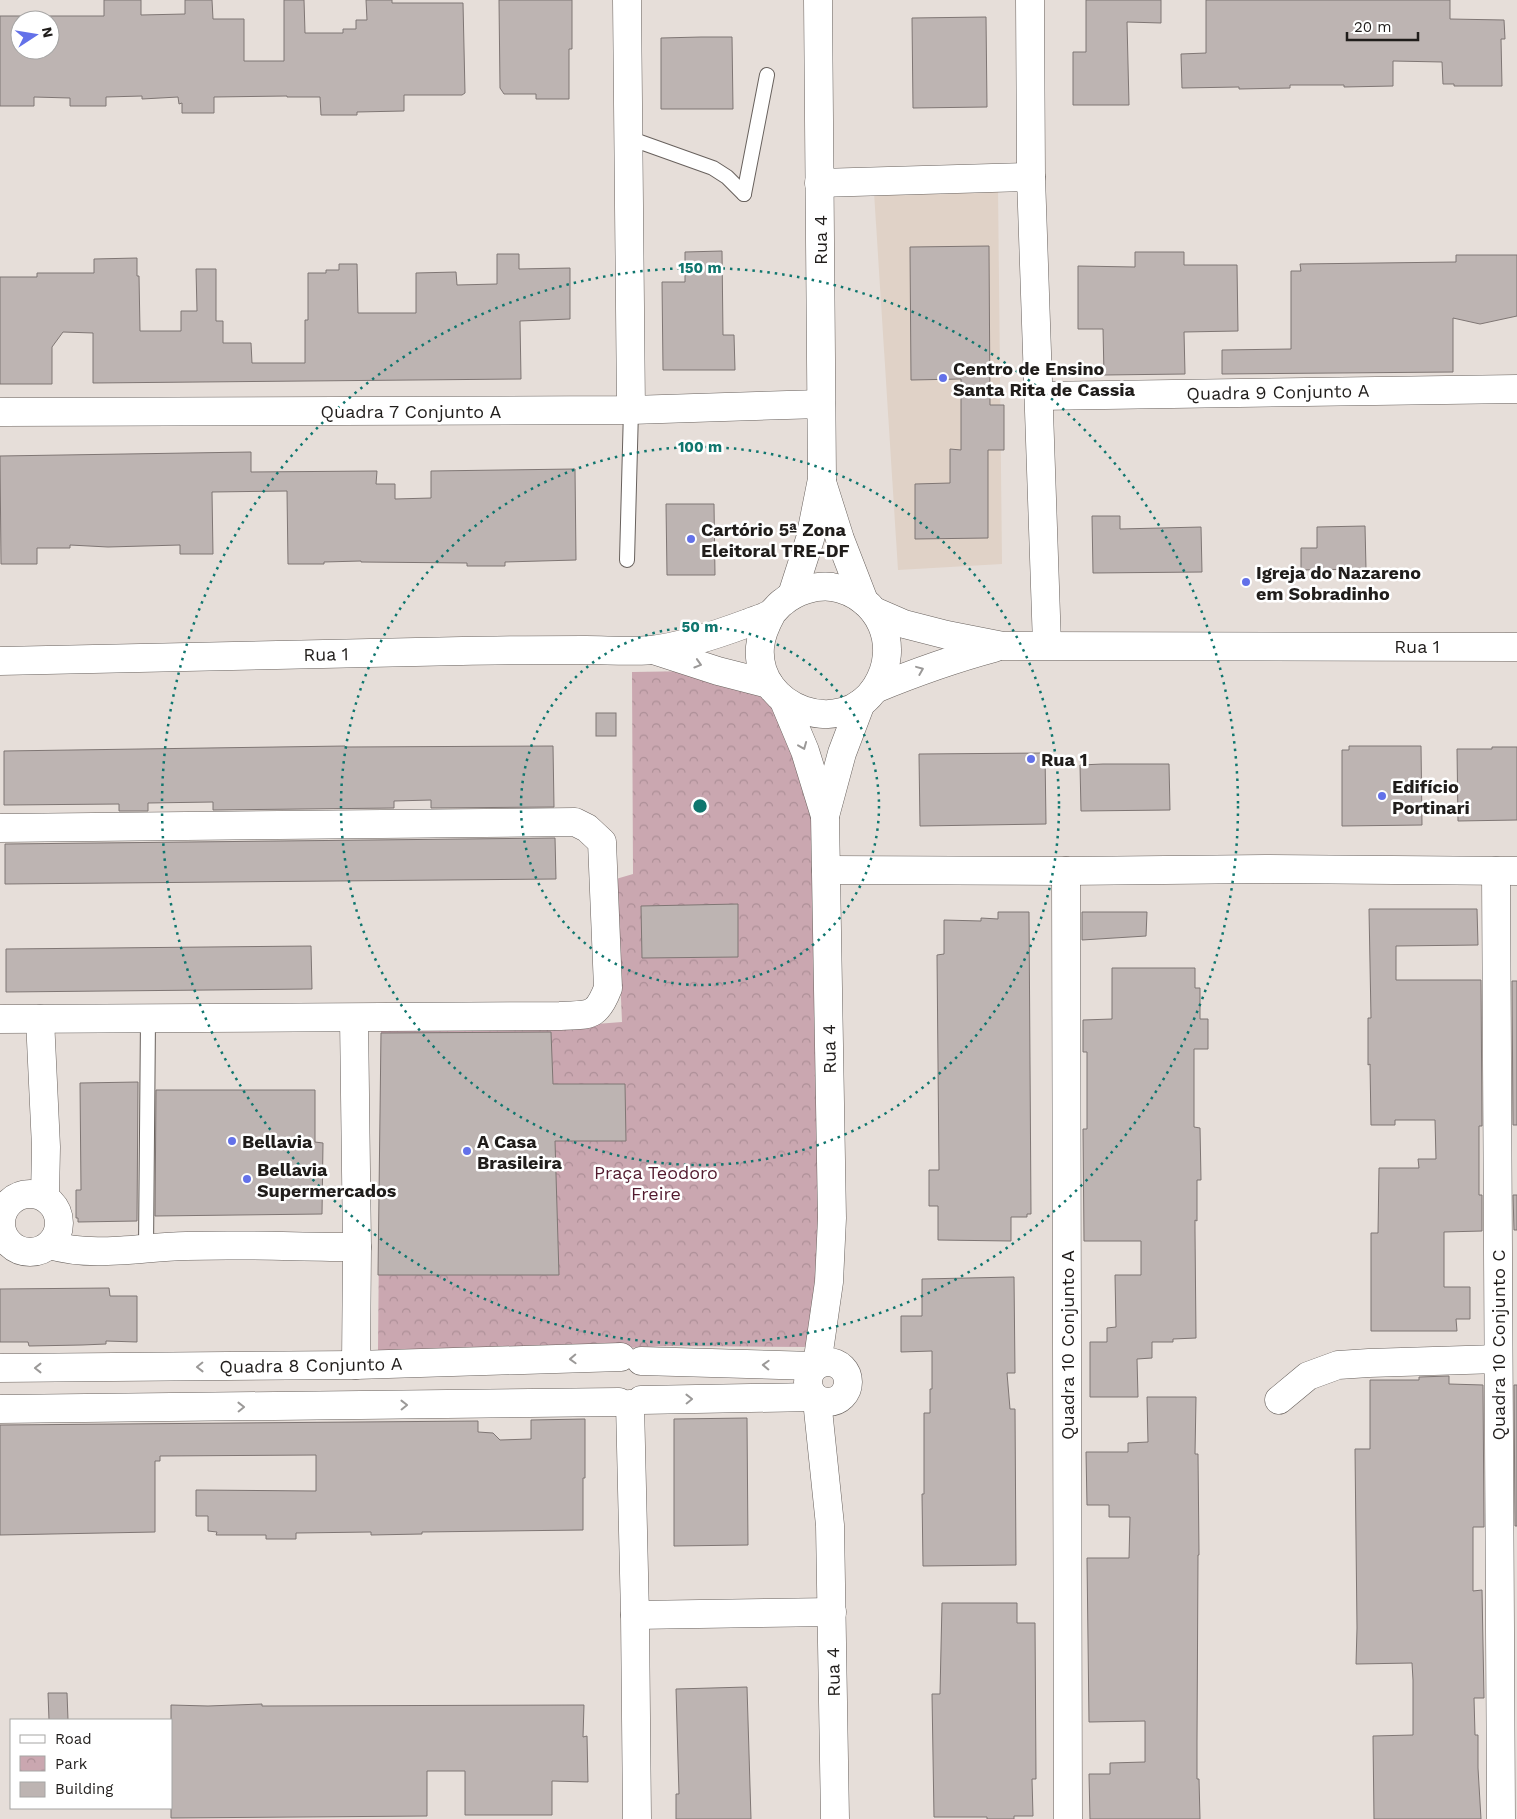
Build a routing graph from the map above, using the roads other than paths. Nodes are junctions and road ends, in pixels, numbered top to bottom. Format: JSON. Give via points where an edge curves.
{"nodes":[{"id":1,"x":627,"y":0,"type":"edge"},
{"id":2,"x":818,"y":0,"type":"edge"},
{"id":3,"x":1030,"y":0,"type":"edge"},
{"id":4,"x":767,"y":75,"type":"dead end"},
{"id":5,"x":629,"y":138,"type":"junction"},
{"id":6,"x":1031,"y":177,"type":"junction"},
{"id":7,"x":820,"y":182,"type":"junction"},
{"id":8,"x":1517,"y":389,"type":"edge"},
{"id":9,"x":1039,"y":396,"type":"junction"},
{"id":10,"x":821,"y":404,"type":"junction"},
{"id":11,"x":631,"y":410,"type":"junction"},
{"id":12,"x":0,"y":412,"type":"edge"},
{"id":13,"x":822,"y":479,"type":"junction"},
{"id":14,"x":627,"y":560,"type":"dead end"},
{"id":15,"x":792,"y":595,"type":"junction"},
{"id":16,"x":869,"y":606,"type":"junction"},
{"id":17,"x":772,"y":613,"type":"junction"},
{"id":18,"x":1047,"y":645,"type":"junction"},
{"id":19,"x":1003,"y":646,"type":"junction"},
{"id":20,"x":1517,"y":647,"type":"edge"},
{"id":21,"x":651,"y":650,"type":"junction"},
{"id":22,"x":0,"y":661,"type":"edge"},
{"id":23,"x":777,"y":692,"type":"junction"},
{"id":24,"x":868,"y":696,"type":"junction"},
{"id":25,"x":825,"y":816,"type":"junction"},
{"id":26,"x":0,"y":828,"type":"edge"},
{"id":27,"x":826,"y":870,"type":"junction"},
{"id":28,"x":1066,"y":871,"type":"junction"},
{"id":29,"x":1506,"y":871,"type":"edge"},
{"id":30,"x":148,"y":1018,"type":"junction"},
{"id":31,"x":354,"y":1018,"type":"junction"},
{"id":32,"x":0,"y":1019,"type":"edge"},
{"id":33,"x":40,"y":1019,"type":"junction"},
{"id":34,"x":45,"y":1197,"type":"junction"},
{"id":35,"x":0,"y":1222,"type":"edge"},
{"id":36,"x":50,"y":1245,"type":"junction"},
{"id":37,"x":357,"y":1247,"type":"junction"},
{"id":38,"x":146,"y":1248,"type":"junction"},
{"id":39,"x":631,"y":1359,"type":"junction"},
{"id":40,"x":1498,"y":1359,"type":"junction"},
{"id":41,"x":356,"y":1365,"type":"junction"},
{"id":42,"x":824,"y":1366,"type":"junction"},
{"id":43,"x":102,"y":1367,"type":"junction"},
{"id":44,"x":152,"y":1367,"type":"junction"},
{"id":45,"x":0,"y":1368,"type":"edge"},
{"id":46,"x":824,"y":1399,"type":"junction"},
{"id":47,"x":1279,"y":1400,"type":"dead end"},
{"id":48,"x":630,"y":1402,"type":"junction"},
{"id":49,"x":154,"y":1408,"type":"junction"},
{"id":50,"x":0,"y":1409,"type":"edge"},
{"id":51,"x":106,"y":1409,"type":"junction"},
{"id":52,"x":832,"y":1612,"type":"junction"},
{"id":53,"x":635,"y":1614,"type":"junction"},
{"id":54,"x":1509,"y":1750,"type":"edge"},
{"id":55,"x":637,"y":1819,"type":"edge"},
{"id":56,"x":835,"y":1819,"type":"edge"},
{"id":57,"x":1068,"y":1819,"type":"edge"},
{"id":58,"x":1501,"y":1819,"type":"edge"}],
"edges":[{"from":1,"to":5,"type":"street"},
{"from":2,"to":7,"type":"street","name":"Rua 4"},
{"from":3,"to":6,"type":"street"},
{"from":4,"to":5,"type":"lane","via":[[744,194],[713,168]]},
{"from":5,"to":11,"type":"street"},
{"from":6,"to":7,"type":"street"},
{"from":6,"to":9,"type":"street"},
{"from":7,"to":10,"type":"street","name":"Rua 4"},
{"from":8,"to":9,"type":"street","name":"Quadra 9 Conjunto A"},
{"from":9,"to":18,"type":"street"},
{"from":10,"to":11,"type":"street","name":"Quadra 7 Conjunto A"},
{"from":10,"to":13,"type":"street","name":"Rua 4"},
{"from":11,"to":12,"type":"street","name":"Quadra 7 Conjunto A"},
{"from":11,"to":14,"type":"lane"},
{"from":13,"to":15,"type":"street","via":[[810,540]]},
{"from":13,"to":16,"type":"street","via":[[840,538]]},
{"from":15,"to":16,"type":"street","via":[[810,588],[829,587],[847,591]]},
{"from":15,"to":17,"type":"street"},
{"from":16,"to":19,"type":"street","via":[[904,624]]},
{"from":16,"to":24,"type":"street","via":[[884,630],[888,650],[885,671]]},
{"from":17,"to":21,"type":"street","via":[[696,640]]},
{"from":17,"to":23,"type":"street","via":[[760,648],[762,666]]},
{"from":18,"to":19,"type":"street","name":"Rua 1"},
{"from":18,"to":20,"type":"street","name":"Rua 1"},
{"from":24,"to":19,"type":"street","one_way":true,"via":[[922,669]]},
{"from":21,"to":22,"type":"street","name":"Rua 1"},
{"from":21,"to":23,"type":"street","one_way":true},
{"from":23,"to":24,"type":"street","via":[[802,711],[822,715],[843,712]]},
{"from":23,"to":25,"type":"street","one_way":true,"via":[[805,751]]},
{"from":24,"to":25,"type":"street","via":[[842,753]]},
{"from":25,"to":27,"type":"street","name":"Rua 4"},
{"from":26,"to":31,"type":"street","via":[[574,822],[587,828],[602,842],[608,988],[601,1006],[590,1014]]},
{"from":27,"to":28,"type":"street"},
{"from":27,"to":42,"type":"street","name":"Rua 4","via":[[832,1218]]},
{"from":28,"to":29,"type":"street"},
{"from":28,"to":57,"type":"street","name":"Quadra 10 Conjunto A"},
{"from":29,"to":40,"type":"street","name":"Quadra 10 Conjunto C"},
{"from":30,"to":31,"type":"street"},
{"from":30,"to":33,"type":"street"},
{"from":30,"to":38,"type":"lane"},
{"from":31,"to":37,"type":"street"},
{"from":32,"to":33,"type":"street"},
{"from":33,"to":34,"type":"street"},
{"from":34,"to":35,"type":"street","via":[[34,1193],[21,1194],[10,1200]]},
{"from":34,"to":36,"type":"street","via":[[54,1204],[60,1225]]},
{"from":35,"to":36,"type":"street","via":[[4,1236],[13,1247],[26,1252],[40,1251]]},
{"from":36,"to":38,"type":"street","via":[[76,1251]]},
{"from":37,"to":38,"type":"street"},
{"from":37,"to":41,"type":"street"},
{"from":39,"to":41,"type":"street","name":"Quadra 8 Conjunto A","one_way":true},
{"from":42,"to":39,"type":"street","name":"Quadra 8 Conjunto A","one_way":true},
{"from":39,"to":48,"type":"street","via":[[649,1370],[652,1381],[648,1392]]},
{"from":39,"to":48,"type":"street","via":[[612,1363],[606,1373],[605,1385],[610,1396]]},
{"from":40,"to":47,"type":"street","via":[[1338,1365],[1308,1376]]},
{"from":40,"to":54,"type":"street","name":"Quadra 10 Conjunto C"},
{"from":41,"to":44,"type":"street","name":"Quadra 8 Conjunto A","one_way":true},
{"from":42,"to":46,"type":"street","via":[[810,1372],[808,1385]]},
{"from":42,"to":46,"type":"street","via":[[846,1371],[848,1383],[844,1395]]},
{"from":43,"to":44,"type":"street","name":"Quadra 8 Conjunto A"},
{"from":43,"to":45,"type":"street","name":"Quadra 8 Conjunto A","one_way":true},
{"from":43,"to":51,"type":"street","via":[[93,1378],[92,1393]]},
{"from":44,"to":49,"type":"street","via":[[162,1383],[162,1392]]},
{"from":48,"to":46,"type":"street","one_way":true},
{"from":46,"to":52,"type":"street","name":"Rua 4"},
{"from":49,"to":48,"type":"street","one_way":true},
{"from":48,"to":53,"type":"street"},
{"from":49,"to":51,"type":"street"},
{"from":50,"to":51,"type":"street"},
{"from":52,"to":53,"type":"street"},
{"from":52,"to":56,"type":"street","name":"Rua 4"},
{"from":53,"to":55,"type":"street"},
{"from":54,"to":58,"type":"street","name":"Quadra 10 Conjunto C"}]}
